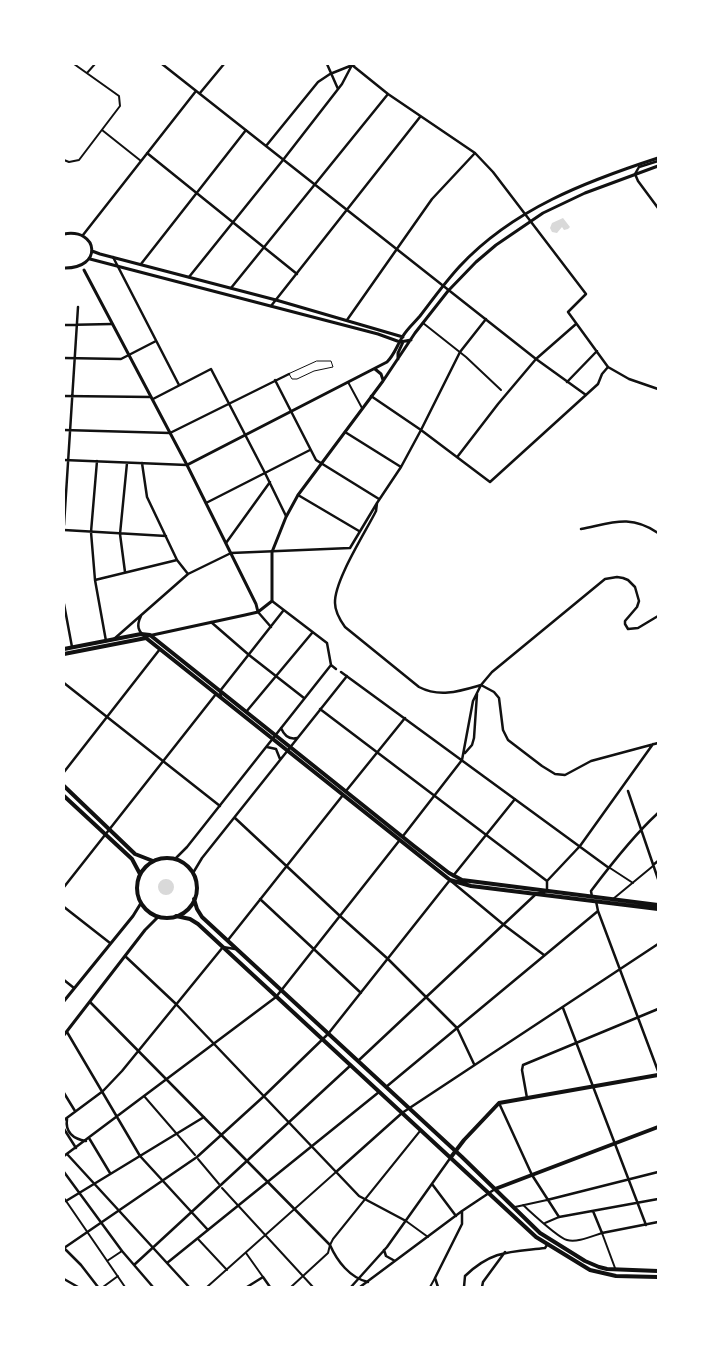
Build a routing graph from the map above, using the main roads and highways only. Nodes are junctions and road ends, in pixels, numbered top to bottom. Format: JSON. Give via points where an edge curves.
{"nodes":[{"id":1,"x":148,"y":636,"type":"junction"},
{"id":2,"x":64,"y":649,"type":"edge"},
{"id":3,"x":64,"y":654,"type":"edge"},
{"id":4,"x":218,"y":693,"type":"junction"},
{"id":5,"x":274,"y":737,"type":"junction"},
{"id":6,"x":64,"y":786,"type":"edge"},
{"id":7,"x":64,"y":796,"type":"edge"},
{"id":8,"x":401,"y":838,"type":"junction"},
{"id":9,"x":153,"y":861,"type":"junction"},
{"id":10,"x":140,"y":874,"type":"junction"},
{"id":11,"x":194,"y":899,"type":"junction"},
{"id":12,"x":658,"y":905,"type":"edge"},
{"id":13,"x":658,"y":909,"type":"edge"},
{"id":14,"x":176,"y":916,"type":"junction"},
{"id":15,"x":658,"y":1075,"type":"edge"},
{"id":16,"x":658,"y":1128,"type":"edge"},
{"id":17,"x":455,"y":1150,"type":"junction"},
{"id":18,"x":450,"y":1157,"type":"junction"},
{"id":19,"x":495,"y":1189,"type":"junction"},
{"id":20,"x":658,"y":1271,"type":"edge"},
{"id":21,"x":658,"y":1278,"type":"edge"}],
"edges":[{"from":1,"to":2,"type":"main road","via":[[141,634]]},
{"from":1,"to":3,"type":"main road"},
{"from":1,"to":4,"type":"main road"},
{"from":1,"to":4,"type":"main road","via":[[160,649]]},
{"from":4,"to":5,"type":"main road"},
{"from":4,"to":5,"type":"main road"},
{"from":5,"to":8,"type":"main road"},
{"from":6,"to":9,"type":"main road","via":[[135,854]]},
{"from":7,"to":10,"type":"main road","via":[[132,860]]},
{"from":8,"to":12,"type":"main road","via":[[462,880]]},
{"from":8,"to":13,"type":"main road","via":[[450,880],[471,886]]},
{"from":9,"to":10,"type":"main road"},
{"from":9,"to":11,"type":"main road","via":[[175,859],[185,864],[193,873]]},
{"from":10,"to":14,"type":"main road","via":[[137,890],[141,903],[158,917]]},
{"from":11,"to":14,"type":"main road","via":[[190,907]]},
{"from":11,"to":17,"type":"main road","via":[[202,917]]},
{"from":14,"to":18,"type":"main road","via":[[198,924]]},
{"from":15,"to":17,"type":"main road","via":[[499,1103]]},
{"from":16,"to":19,"type":"main road"},
{"from":17,"to":18,"type":"main road"},
{"from":17,"to":19,"type":"main road"},
{"from":18,"to":21,"type":"main road","via":[[536,1237],[590,1270]]},
{"from":19,"to":20,"type":"main road","via":[[540,1233],[585,1261],[616,1270]]}]}
